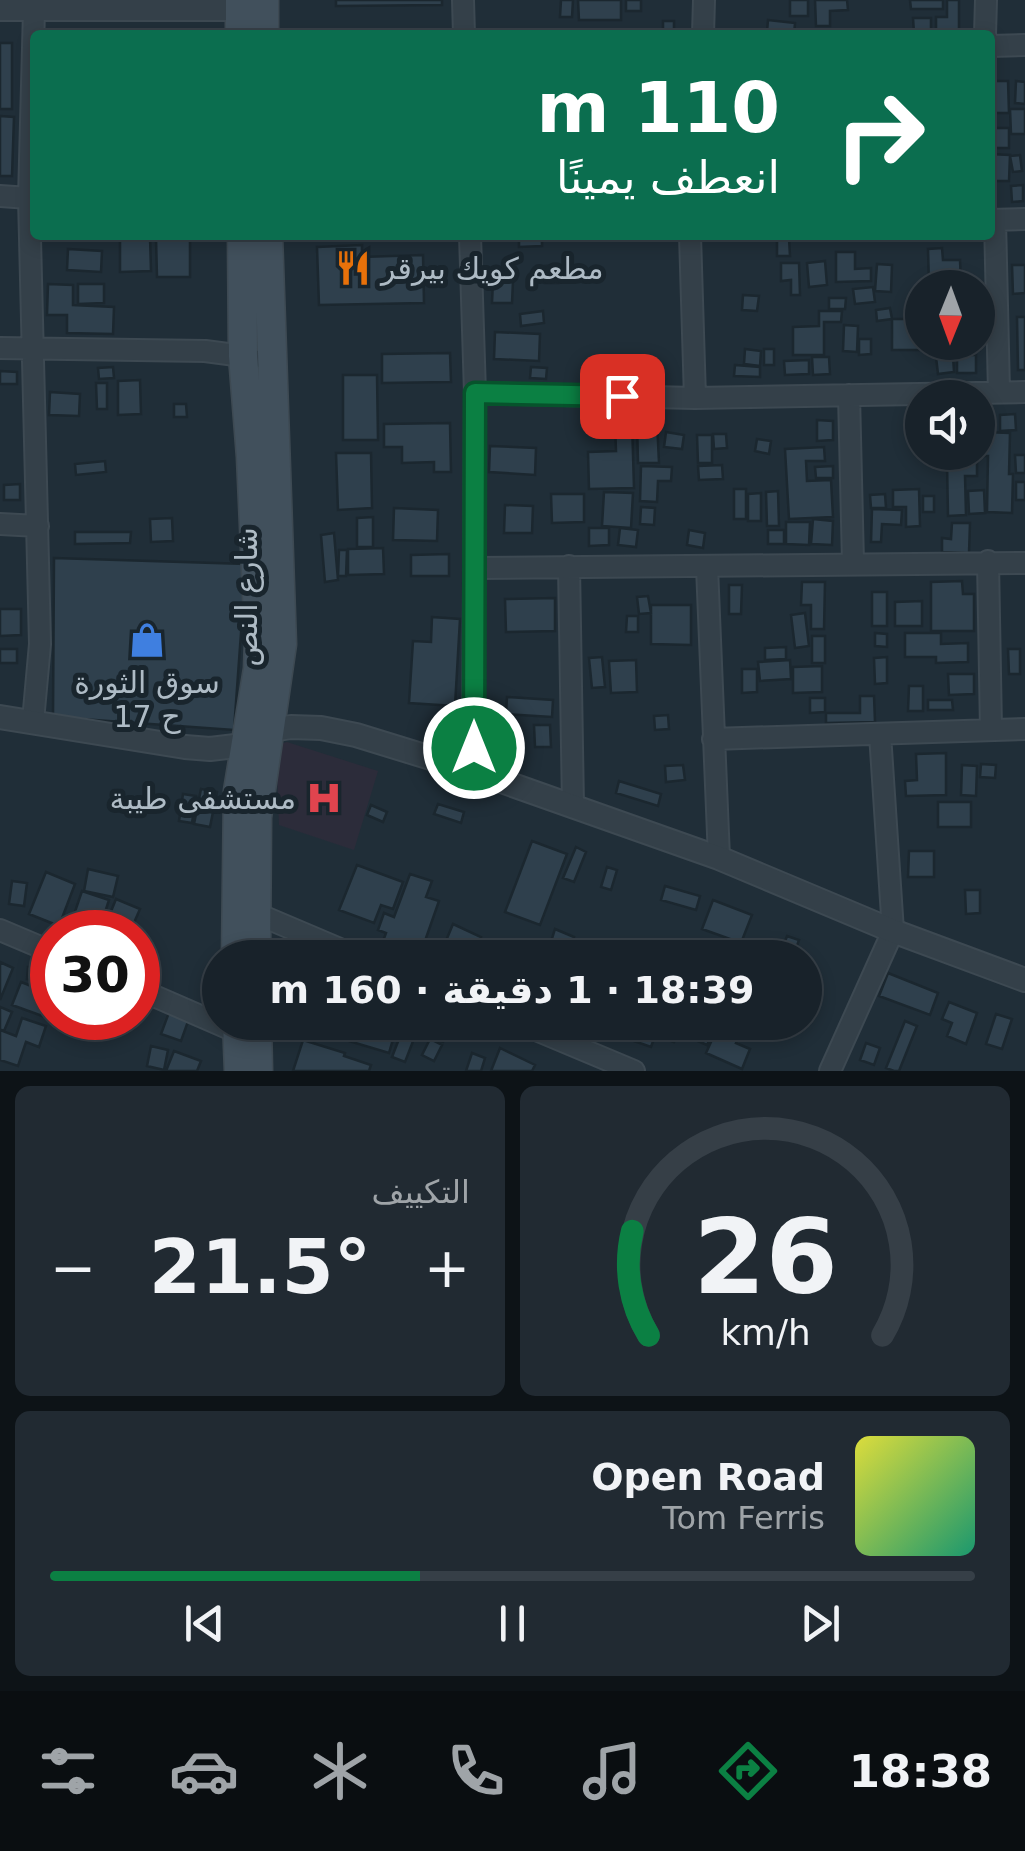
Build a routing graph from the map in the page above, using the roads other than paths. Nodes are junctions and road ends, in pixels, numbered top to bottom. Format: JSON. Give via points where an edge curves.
{"nodes":[{"id":1,"x":463,"y":0,"type":"edge"},
{"id":2,"x":704,"y":0,"type":"edge"},
{"id":3,"x":986,"y":0,"type":"edge"},
{"id":4,"x":0,"y":10,"type":"edge"},
{"id":5,"x":34,"y":10,"type":"junction"},
{"id":6,"x":246,"y":11,"type":"edge"},
{"id":7,"x":33,"y":30,"type":"edge"},
{"id":8,"x":464,"y":30,"type":"edge"},
{"id":9,"x":704,"y":30,"type":"edge"},
{"id":10,"x":985,"y":30,"type":"edge"},
{"id":11,"x":1025,"y":45,"type":"edge"},
{"id":12,"x":995,"y":46,"type":"edge"},
{"id":13,"x":30,"y":135,"type":"edge"},
{"id":14,"x":0,"y":196,"type":"edge"},
{"id":15,"x":28,"y":198,"type":"junction"},
{"id":16,"x":1025,"y":219,"type":"edge"},
{"id":17,"x":995,"y":220,"type":"edge"},
{"id":18,"x":242,"y":240,"type":"edge"},
{"id":19,"x":268,"y":240,"type":"edge"},
{"id":20,"x":470,"y":240,"type":"edge"},
{"id":21,"x":690,"y":240,"type":"edge"},
{"id":22,"x":994,"y":240,"type":"edge"},
{"id":23,"x":0,"y":348,"type":"edge"},
{"id":24,"x":33,"y":349,"type":"junction"},
{"id":25,"x":244,"y":356,"type":"junction"},
{"id":26,"x":273,"y":367,"type":"junction"},
{"id":27,"x":999,"y":392,"type":"junction"},
{"id":28,"x":1025,"y":392,"type":"edge"},
{"id":29,"x":475,"y":393,"type":"junction"},
{"id":30,"x":849,"y":395,"type":"junction"},
{"id":31,"x":695,"y":398,"type":"junction"},
{"id":32,"x":0,"y":524,"type":"edge"},
{"id":33,"x":38,"y":526,"type":"junction"},
{"id":34,"x":988,"y":561,"type":"junction"},
{"id":35,"x":1025,"y":562,"type":"edge"},
{"id":36,"x":853,"y":563,"type":"junction"},
{"id":37,"x":569,"y":566,"type":"junction"},
{"id":38,"x":706,"y":566,"type":"junction"},
{"id":39,"x":474,"y":568,"type":"junction"},
{"id":40,"x":0,"y":717,"type":"edge"},
{"id":41,"x":34,"y":721,"type":"junction"},
{"id":42,"x":1025,"y":729,"type":"edge"},
{"id":43,"x":271,"y":730,"type":"junction"},
{"id":44,"x":991,"y":730,"type":"junction"},
{"id":45,"x":880,"y":734,"type":"junction"},
{"id":46,"x":713,"y":739,"type":"junction"},
{"id":47,"x":244,"y":745,"type":"junction"},
{"id":48,"x":474,"y":770,"type":"junction"},
{"id":49,"x":573,"y":807,"type":"junction"},
{"id":50,"x":719,"y":858,"type":"junction"},
{"id":51,"x":255,"y":914,"type":"junction"},
{"id":52,"x":0,"y":930,"type":"edge"},
{"id":53,"x":893,"y":931,"type":"junction"},
{"id":54,"x":236,"y":940,"type":"edge"},
{"id":55,"x":256,"y":940,"type":"edge"},
{"id":56,"x":318,"y":940,"type":"edge"},
{"id":57,"x":30,"y":943,"type":"edge"},
{"id":58,"x":1025,"y":980,"type":"edge"},
{"id":59,"x":160,"y":997,"type":"edge"},
{"id":60,"x":202,"y":1011,"type":"edge"},
{"id":61,"x":242,"y":1040,"type":"edge"},
{"id":62,"x":248,"y":1040,"type":"edge"},
{"id":63,"x":560,"y":1040,"type":"edge"},
{"id":64,"x":239,"y":1071,"type":"edge"},
{"id":65,"x":258,"y":1071,"type":"edge"},
{"id":66,"x":634,"y":1071,"type":"edge"},
{"id":67,"x":830,"y":1071,"type":"edge"}],
"edges":[{"from":1,"to":8,"type":"street"},
{"from":2,"to":9,"type":"street"},
{"from":3,"to":10,"type":"street"},
{"from":4,"to":5,"type":"street"},
{"from":5,"to":6,"type":"street"},
{"from":5,"to":7,"type":"street"},
{"from":11,"to":12,"type":"street"},
{"from":13,"to":15,"type":"street"},
{"from":14,"to":15,"type":"street"},
{"from":15,"to":24,"type":"street"},
{"from":16,"to":17,"type":"street"},
{"from":18,"to":25,"type":"main road","name":"شارع النص"},
{"from":19,"to":26,"type":"main road","name":"شارع النص"},
{"from":20,"to":29,"type":"street"},
{"from":21,"to":31,"type":"street"},
{"from":22,"to":27,"type":"street"},
{"from":23,"to":24,"type":"street"},
{"from":24,"to":25,"type":"street"},
{"from":24,"to":33,"type":"street"},
{"from":25,"to":26,"type":"street"},
{"from":25,"to":47,"type":"main road","name":"شارع النص","via":[[259,640]]},
{"from":26,"to":43,"type":"main road","name":"شارع النص","via":[[282,644]]},
{"from":27,"to":28,"type":"street"},
{"from":27,"to":30,"type":"street"},
{"from":29,"to":31,"type":"street"},
{"from":29,"to":39,"type":"street"},
{"from":30,"to":31,"type":"street"},
{"from":30,"to":36,"type":"street"},
{"from":32,"to":33,"type":"street"},
{"from":33,"to":41,"type":"street"},
{"from":34,"to":35,"type":"street"},
{"from":34,"to":36,"type":"street"},
{"from":34,"to":44,"type":"street"},
{"from":36,"to":38,"type":"street"},
{"from":37,"to":38,"type":"street"},
{"from":37,"to":39,"type":"street"},
{"from":37,"to":49,"type":"street"},
{"from":38,"to":46,"type":"street"},
{"from":39,"to":48,"type":"street"},
{"from":40,"to":41,"type":"street"},
{"from":41,"to":47,"type":"street","via":[[184,747]]},
{"from":42,"to":44,"type":"street"},
{"from":43,"to":47,"type":"street"},
{"from":43,"to":48,"type":"street","via":[[339,732]]},
{"from":43,"to":51,"type":"main road","name":"شارع النص","via":[[257,817]]},
{"from":44,"to":45,"type":"street"},
{"from":45,"to":46,"type":"street"},
{"from":45,"to":53,"type":"street"},
{"from":46,"to":50,"type":"street"},
{"from":47,"to":54,"type":"main road","name":"شارع النص"},
{"from":48,"to":49,"type":"street"},
{"from":49,"to":50,"type":"street"},
{"from":50,"to":53,"type":"street"},
{"from":51,"to":55,"type":"main road","name":"شارع النص"},
{"from":51,"to":56,"type":"street"},
{"from":52,"to":57,"type":"street"},
{"from":53,"to":58,"type":"street"},
{"from":53,"to":67,"type":"street"},
{"from":59,"to":60,"type":"street"},
{"from":61,"to":64,"type":"main road"},
{"from":62,"to":65,"type":"main road"},
{"from":63,"to":66,"type":"street"}]}
